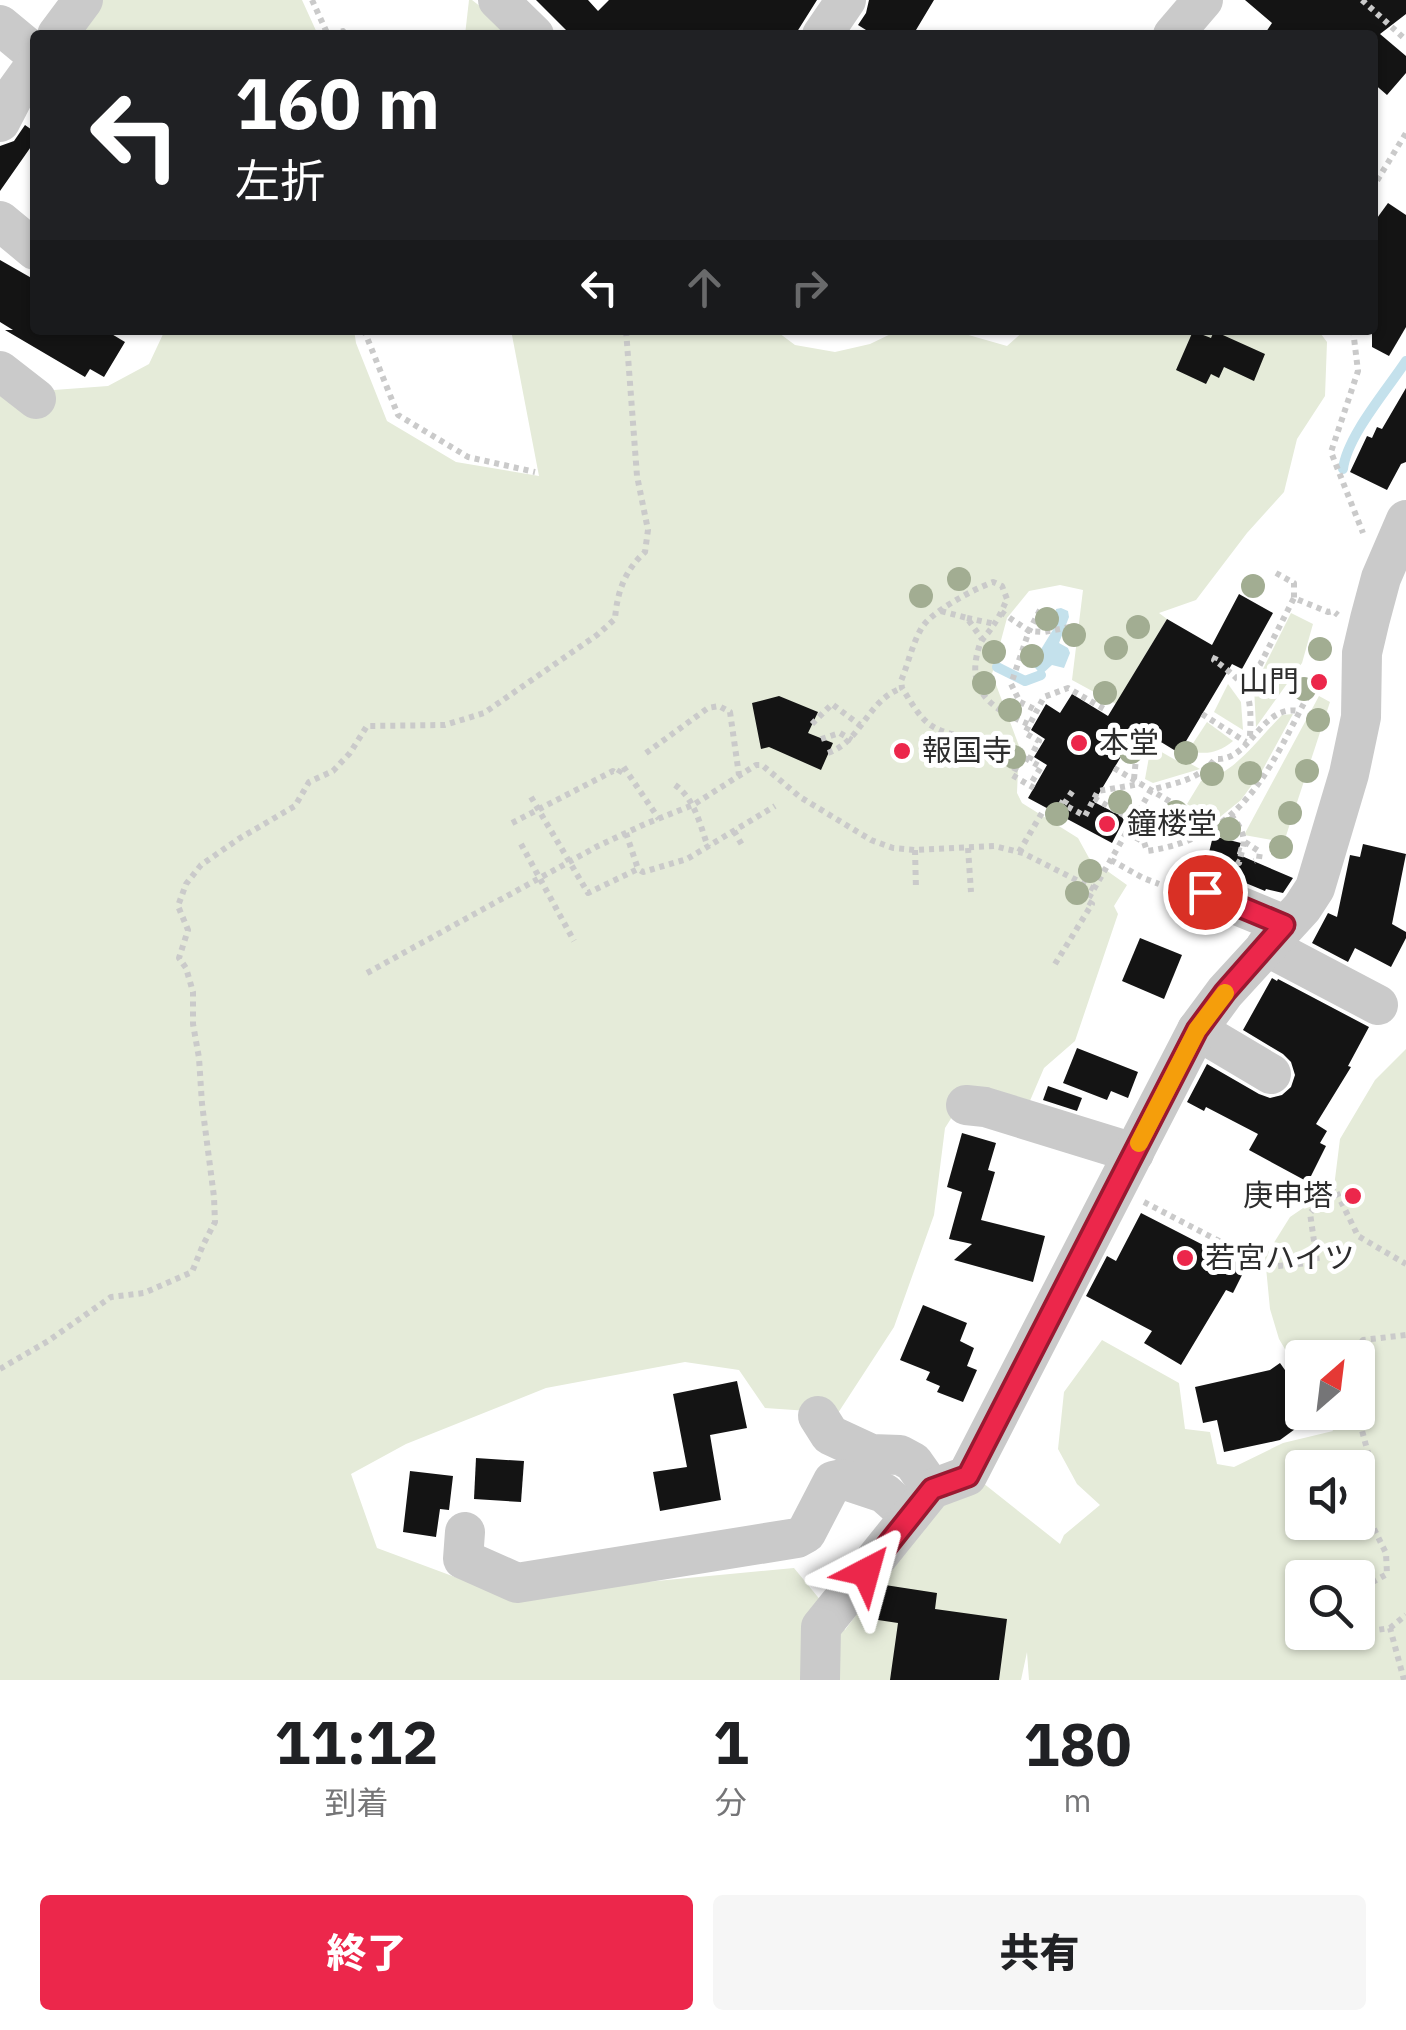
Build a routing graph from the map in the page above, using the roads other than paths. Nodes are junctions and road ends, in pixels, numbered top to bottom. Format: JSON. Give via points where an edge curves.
{"nodes":[{"id":1,"x":82,"y":0,"type":"edge"},
{"id":2,"x":498,"y":0,"type":"edge"},
{"id":3,"x":846,"y":0,"type":"edge"},
{"id":4,"x":1204,"y":0,"type":"edge"},
{"id":5,"x":0,"y":26,"type":"edge"},
{"id":6,"x":61,"y":30,"type":"edge"},
{"id":7,"x":529,"y":30,"type":"edge"},
{"id":8,"x":825,"y":30,"type":"edge"},
{"id":9,"x":1177,"y":30,"type":"edge"},
{"id":10,"x":30,"y":50,"type":"edge"},
{"id":11,"x":30,"y":72,"type":"edge"},
{"id":12,"x":0,"y":122,"type":"edge"},
{"id":13,"x":0,"y":221,"type":"edge"},
{"id":14,"x":0,"y":235,"type":"edge"},
{"id":15,"x":30,"y":246,"type":"edge"},
{"id":16,"x":30,"y":260,"type":"edge"},
{"id":17,"x":0,"y":371,"type":"edge"},
{"id":18,"x":36,"y":399,"type":"dead end"},
{"id":19,"x":1406,"y":520,"type":"edge"},
{"id":20,"x":1189,"y":898,"type":"road end"},
{"id":21,"x":1275,"y":936,"type":"junction"},
{"id":22,"x":1378,"y":1005,"type":"dead end"},
{"id":23,"x":1197,"y":1030,"type":"junction"},
{"id":24,"x":1271,"y":1074,"type":"dead end"},
{"id":25,"x":966,"y":1104,"type":"dead end"},
{"id":26,"x":1125,"y":1170,"type":"junction"},
{"id":27,"x":921,"y":1502,"type":"junction"},
{"id":28,"x":774,"y":1518,"type":"dead end"},
{"id":29,"x":465,"y":1532,"type":"dead end"},
{"id":30,"x":820,"y":1680,"type":"edge"}],
"edges":[{"from":1,"to":6,"type":"street"},
{"from":2,"to":7,"type":"street"},
{"from":3,"to":8,"type":"street"},
{"from":4,"to":9,"type":"street"},
{"from":5,"to":10,"type":"street"},
{"from":11,"to":12,"type":"street"},
{"from":13,"to":15,"type":"street"},
{"from":14,"to":16,"type":"street"},
{"from":17,"to":18,"type":"street"},
{"from":19,"to":21,"type":"street","via":[[1381,578],[1362,653],[1361,717],[1315,888]]},
{"from":20,"to":21,"type":"street","via":[[1246,882]]},
{"from":21,"to":22,"type":"street"},
{"from":21,"to":23,"type":"street"},
{"from":23,"to":24,"type":"street"},
{"from":23,"to":26,"type":"street"},
{"from":25,"to":26,"type":"street"},
{"from":26,"to":27,"type":"street","via":[[968,1476]]},
{"from":27,"to":28,"type":"street","via":[[913,1462],[872,1454],[824,1426],[795,1512]]},
{"from":27,"to":29,"type":"street","via":[[842,1478],[833,1481],[806,1534],[797,1538],[517,1582],[463,1559]]},
{"from":27,"to":30,"type":"street","via":[[821,1627]]}]}
